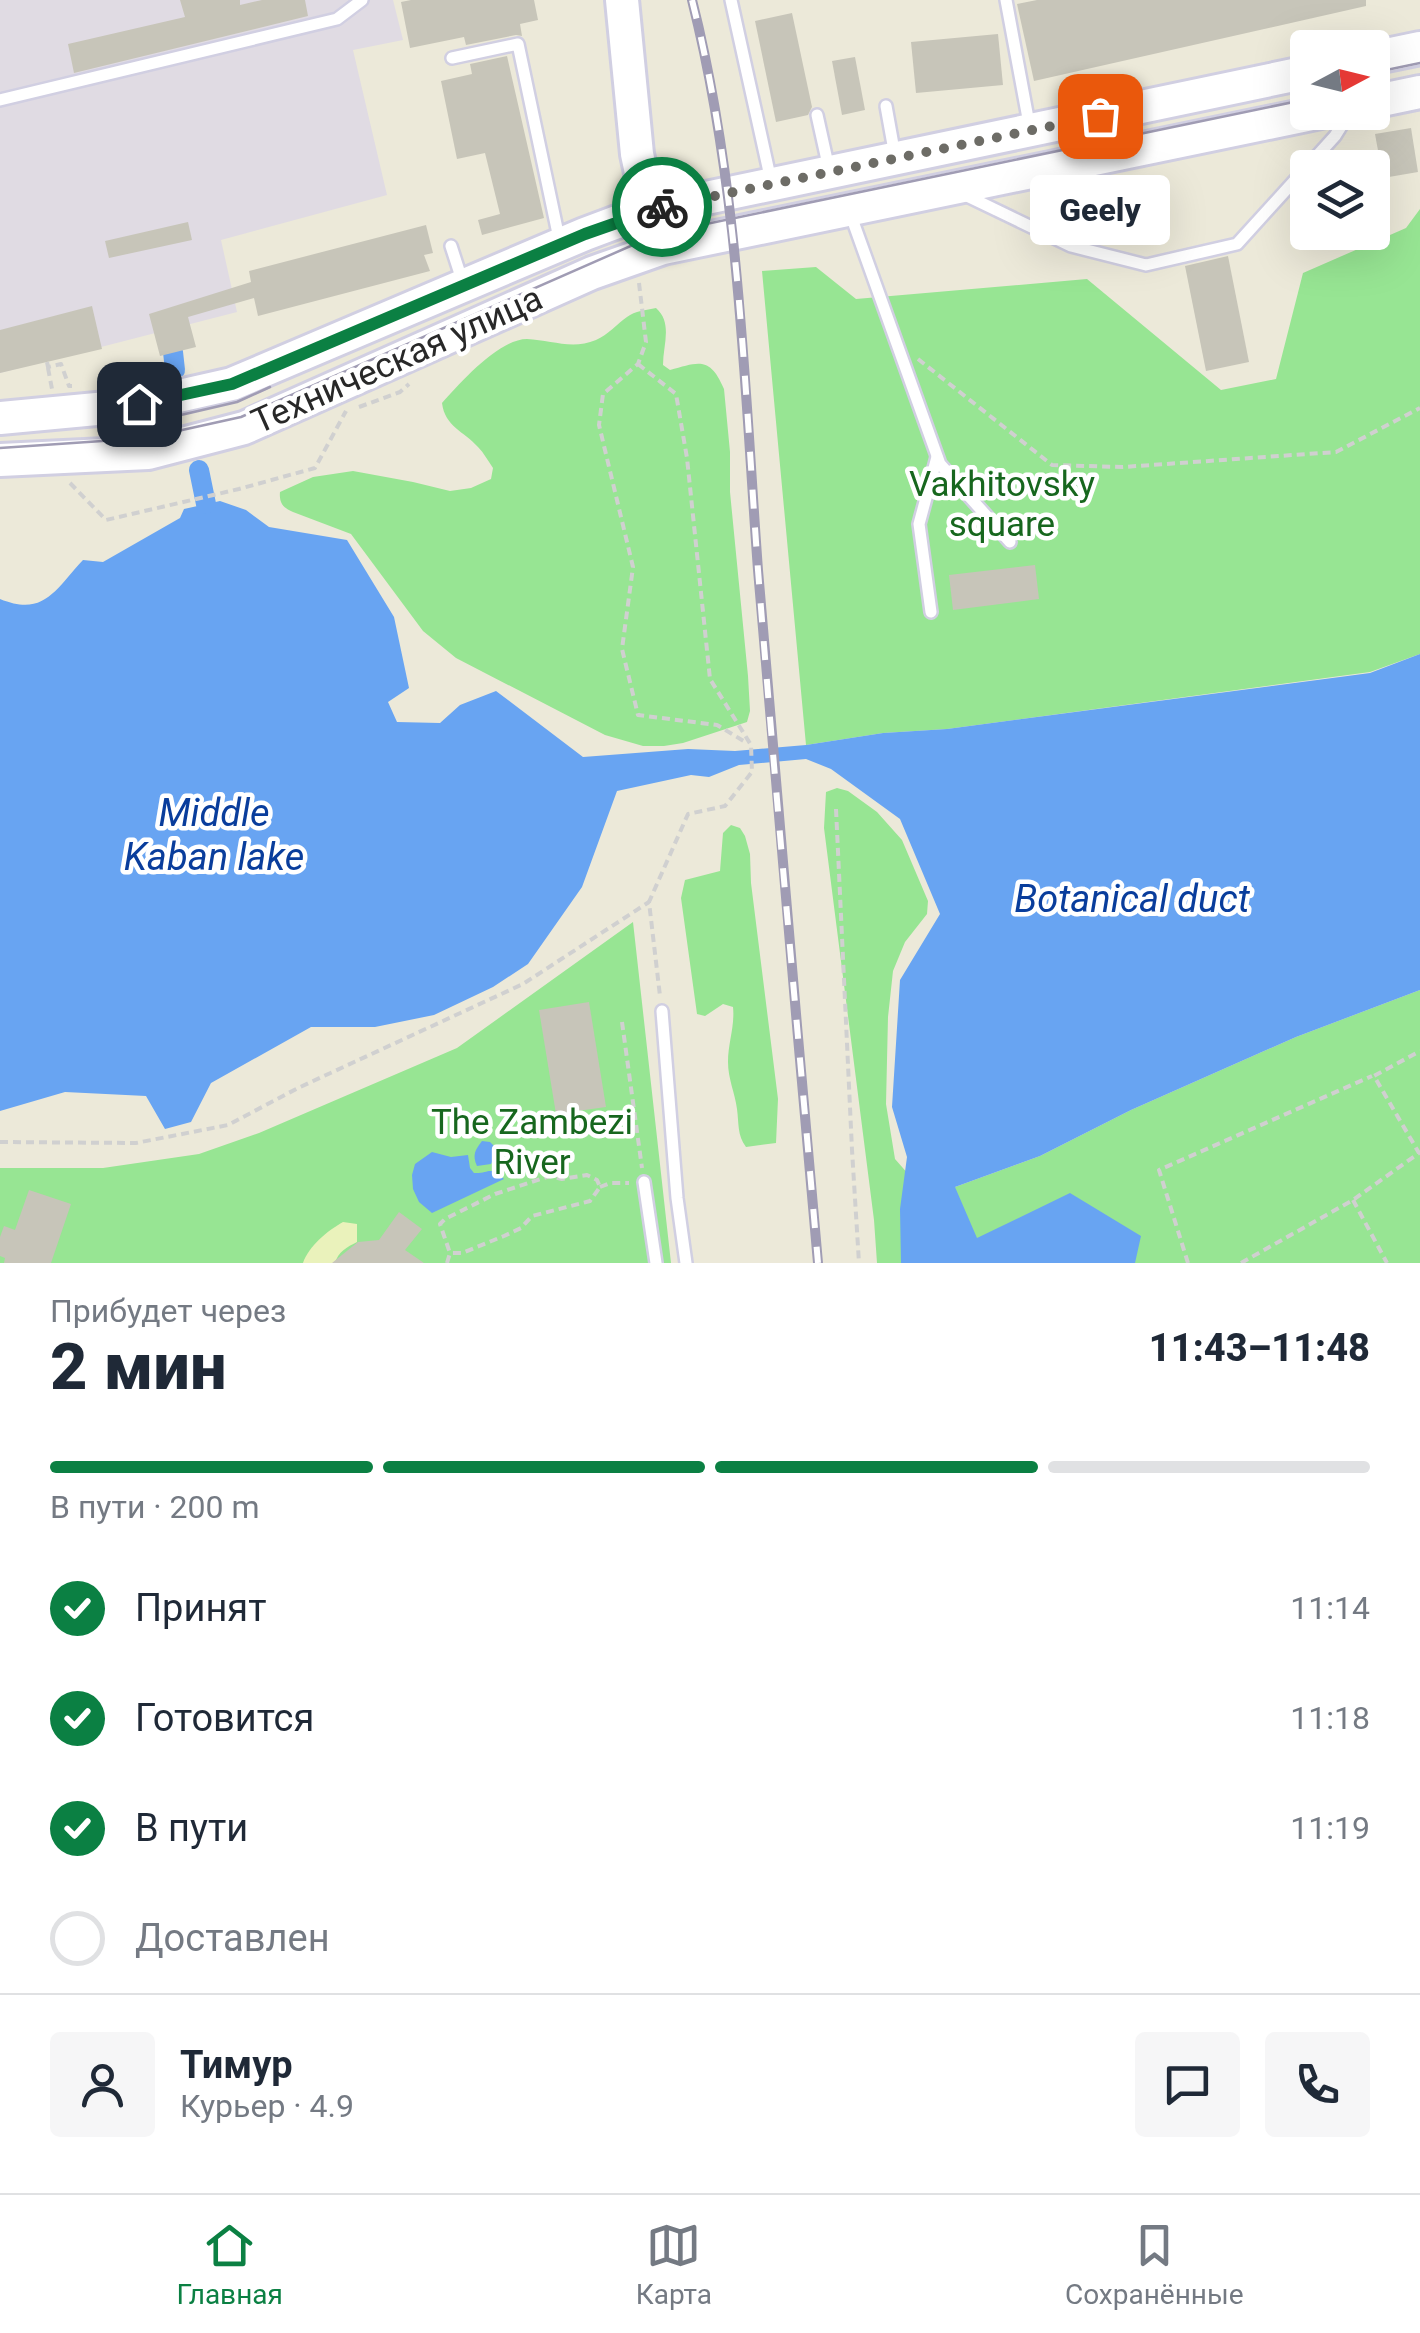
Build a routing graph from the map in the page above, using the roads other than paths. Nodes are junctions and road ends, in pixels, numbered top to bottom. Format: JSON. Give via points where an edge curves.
{"nodes":[{"id":1,"x":362,"y":0,"type":"edge"},
{"id":2,"x":622,"y":0,"type":"edge"},
{"id":3,"x":732,"y":0,"type":"edge"},
{"id":4,"x":1006,"y":0,"type":"edge"},
{"id":5,"x":1420,"y":48,"type":"edge"},
{"id":6,"x":1390,"y":54,"type":"edge"},
{"id":7,"x":452,"y":58,"type":"dead end"},
{"id":8,"x":1290,"y":76,"type":"edge"},
{"id":9,"x":1420,"y":92,"type":"edge"},
{"id":10,"x":1390,"y":98,"type":"edge"},
{"id":11,"x":0,"y":100,"type":"edge"},
{"id":12,"x":886,"y":106,"type":"dead end"},
{"id":13,"x":818,"y":115,"type":"dead end"},
{"id":14,"x":1290,"y":118,"type":"edge"},
{"id":15,"x":1030,"y":130,"type":"junction"},
{"id":16,"x":1339,"y":130,"type":"edge"},
{"id":17,"x":896,"y":159,"type":"junction"},
{"id":18,"x":830,"y":172,"type":"junction"},
{"id":19,"x":771,"y":183,"type":"junction"},
{"id":20,"x":947,"y":188,"type":"junction"},
{"id":21,"x":849,"y":209,"type":"junction"},
{"id":22,"x":649,"y":210,"type":"junction"},
{"id":23,"x":561,"y":244,"type":"junction"},
{"id":24,"x":451,"y":246,"type":"dead end"},
{"id":25,"x":650,"y":258,"type":"junction"},
{"id":26,"x":463,"y":286,"type":"junction"},
{"id":27,"x":0,"y":418,"type":"edge"},
{"id":28,"x":937,"y":457,"type":"junction"},
{"id":29,"x":0,"y":460,"type":"edge"},
{"id":30,"x":1010,"y":542,"type":"dead end"},
{"id":31,"x":932,"y":612,"type":"dead end"},
{"id":32,"x":662,"y":1011,"type":"road end"},
{"id":33,"x":644,"y":1182,"type":"road end"},
{"id":34,"x":656,"y":1263,"type":"edge"},
{"id":35,"x":686,"y":1263,"type":"edge"}],
"edges":[{"from":1,"to":11,"type":"lane","via":[[337,19]]},
{"from":2,"to":22,"type":"main road"},
{"from":3,"to":19,"type":"lane"},
{"from":4,"to":15,"type":"lane"},
{"from":5,"to":6,"type":"main road"},
{"from":7,"to":23,"type":"lane","via":[[518,44]]},
{"from":8,"to":15,"type":"main road"},
{"from":9,"to":10,"type":"main road"},
{"from":12,"to":17,"type":"lane"},
{"from":13,"to":18,"type":"lane"},
{"from":14,"to":20,"type":"main road","name":"Техническая улица"},
{"from":15,"to":17,"type":"main road"},
{"from":16,"to":20,"type":"lane","via":[[1237,244],[1146,265],[1071,246]]},
{"from":17,"to":18,"type":"main road"},
{"from":18,"to":19,"type":"main road"},
{"from":19,"to":22,"type":"main road"},
{"from":20,"to":21,"type":"main road","name":"Техническая улица"},
{"from":21,"to":25,"type":"main road","name":"Техническая улица"},
{"from":21,"to":28,"type":"lane"},
{"from":22,"to":23,"type":"main road","name":"Техническая улица"},
{"from":22,"to":25,"type":"main road"},
{"from":23,"to":26,"type":"main road","name":"Техническая улица"},
{"from":24,"to":26,"type":"lane"},
{"from":25,"to":29,"type":"main road","name":"Техническая улица","via":[[592,273],[244,428],[148,453]]},
{"from":26,"to":27,"type":"main road","name":"Техническая улица","via":[[232,384],[139,404]]},
{"from":28,"to":30,"type":"lane"},
{"from":28,"to":31,"type":"lane","via":[[919,524]]},
{"from":32,"to":35,"type":"lane"},
{"from":33,"to":34,"type":"lane"}]}
